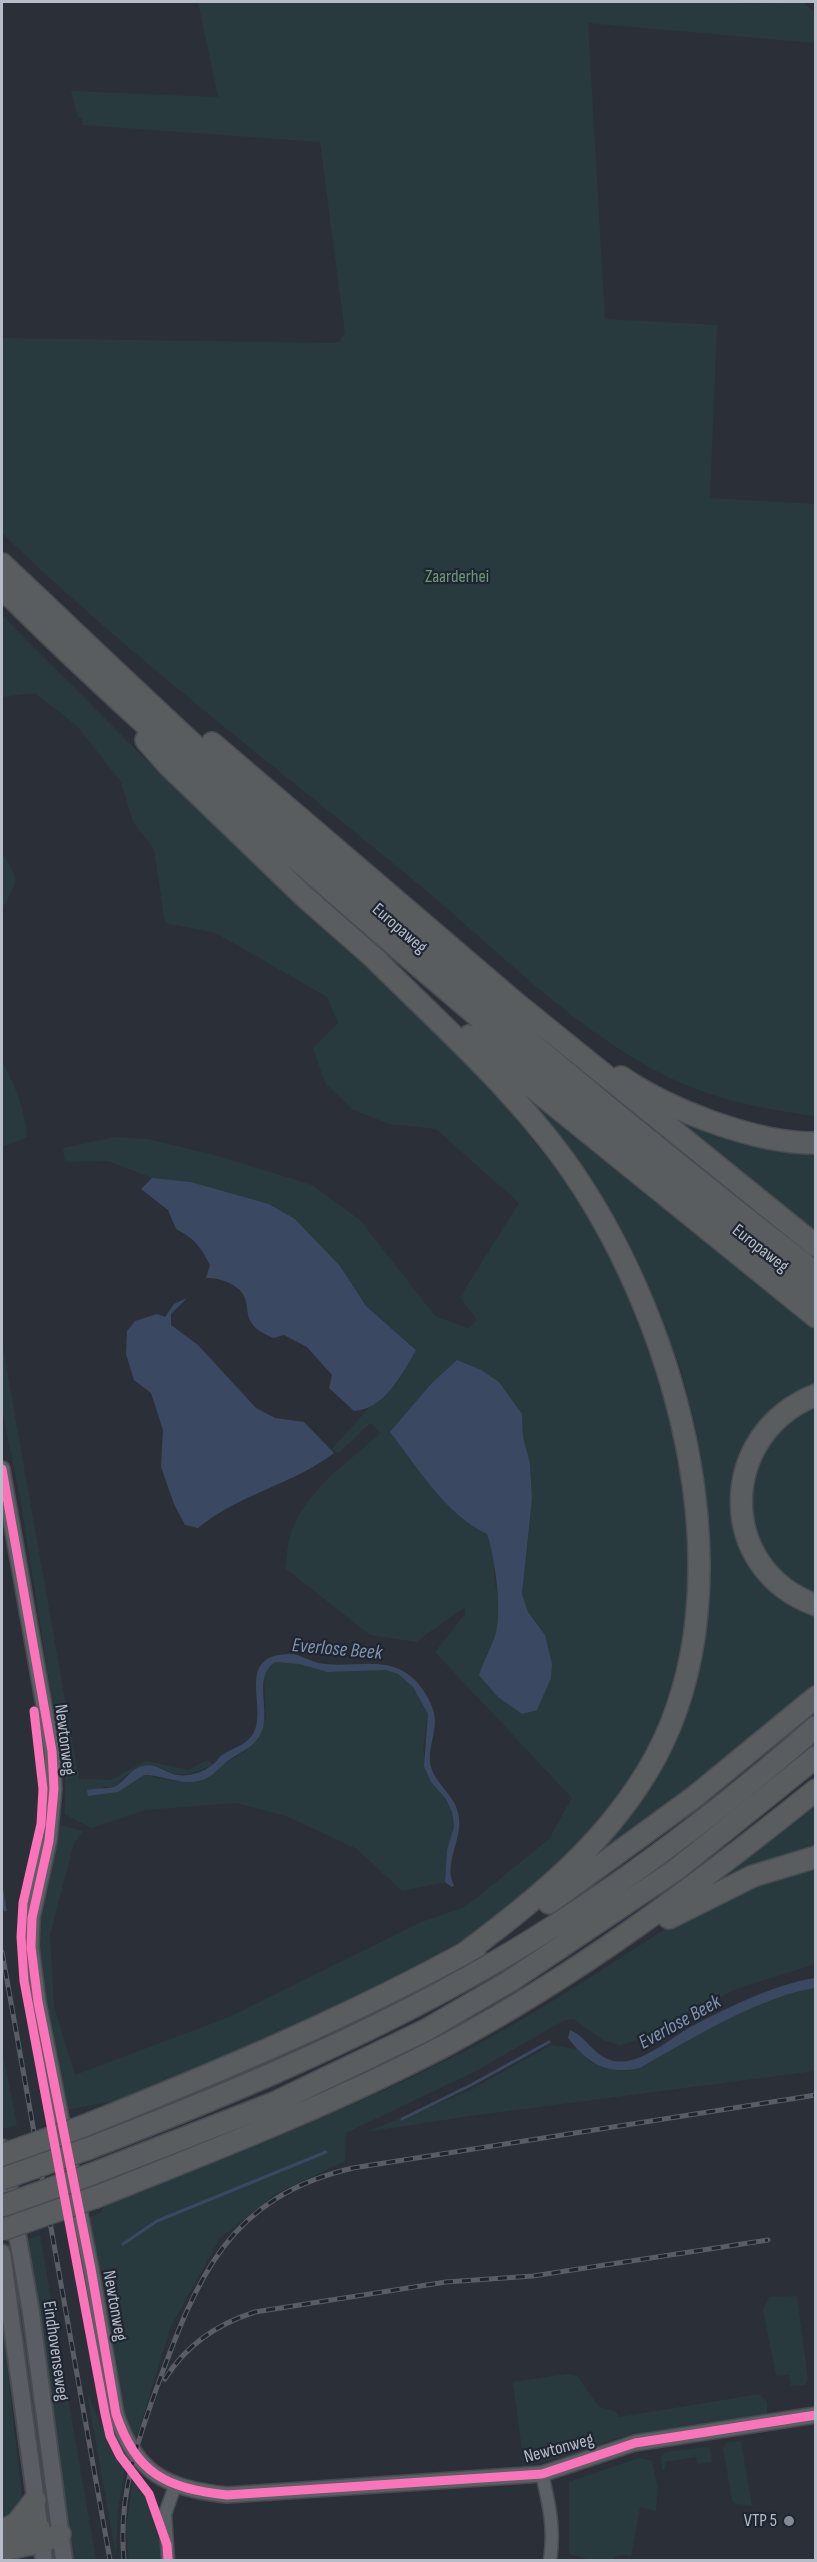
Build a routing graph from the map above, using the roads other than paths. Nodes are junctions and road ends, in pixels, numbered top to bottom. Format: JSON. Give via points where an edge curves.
{"nodes":[{"id":1,"x":2,"y":563,"type":"edge"},
{"id":2,"x":2,"y":588,"type":"edge"},
{"id":3,"x":85,"y":670,"type":"junction"},
{"id":4,"x":371,"y":955,"type":"junction"},
{"id":5,"x":517,"y":1004,"type":"junction"},
{"id":6,"x":816,"y":1143,"type":"edge"},
{"id":7,"x":816,"y":1246,"type":"edge"},
{"id":8,"x":816,"y":1273,"type":"edge"},
{"id":9,"x":816,"y":1292,"type":"edge"},
{"id":10,"x":816,"y":1317,"type":"edge"},
{"id":11,"x":816,"y":1395,"type":"edge"},
{"id":12,"x":2,"y":1470,"type":"edge"},
{"id":13,"x":816,"y":1605,"type":"edge"},
{"id":14,"x":816,"y":1697,"type":"edge"},
{"id":15,"x":816,"y":1727,"type":"edge"},
{"id":16,"x":816,"y":1757,"type":"edge"},
{"id":17,"x":816,"y":1790,"type":"edge"},
{"id":18,"x":816,"y":1857,"type":"edge"},
{"id":19,"x":600,"y":1951,"type":"junction"},
{"id":20,"x":465,"y":1953,"type":"junction"},
{"id":21,"x":2,"y":2148,"type":"edge"},
{"id":22,"x":2,"y":2155,"type":"edge"},
{"id":23,"x":2,"y":2179,"type":"edge"},
{"id":24,"x":2,"y":2206,"type":"edge"},
{"id":25,"x":2,"y":2230,"type":"edge"},
{"id":26,"x":2,"y":2253,"type":"edge"},
{"id":27,"x":816,"y":2415,"type":"edge"},
{"id":28,"x":542,"y":2474,"type":"junction"},
{"id":29,"x":175,"y":2486,"type":"junction"},
{"id":30,"x":35,"y":2500,"type":"junction"},
{"id":31,"x":2,"y":2532,"type":"edge"},
{"id":32,"x":46,"y":2541,"type":"edge"},
{"id":33,"x":2,"y":2551,"type":"edge"},
{"id":34,"x":27,"y":2560,"type":"edge"},
{"id":35,"x":64,"y":2560,"type":"edge"},
{"id":36,"x":168,"y":2560,"type":"edge"},
{"id":37,"x":550,"y":2560,"type":"edge"}],
"edges":[{"from":1,"to":5,"type":"highway"},
{"from":1,"to":8,"type":"highway","name":"Europaweg","via":[[266,812],[456,979]]},
{"from":2,"to":3,"type":"highway","name":"Europaweg"},
{"from":3,"to":4,"type":"highway","via":[[168,765]]},
{"from":3,"to":9,"type":"highway","name":"Europaweg","via":[[519,1052]]},
{"from":4,"to":10,"type":"highway"},
{"from":4,"to":20,"type":"highway","via":[[514,1098],[574,1173],[599,1214],[656,1336],[678,1408],[698,1516],[700,1578],[691,1665],[655,1759],[615,1819],[565,1873]]},
{"from":5,"to":6,"type":"highway","via":[[625,1080],[682,1109],[741,1132]]},
{"from":5,"to":7,"type":"highway"},
{"from":11,"to":13,"type":"highway","via":[[791,1407],[761,1436],[748,1462],[741,1501],[744,1528],[763,1566],[783,1587]]},
{"from":12,"to":29,"type":"street","name":"Newtonweg","via":[[52,1751],[54,1789],[49,1841],[32,1918],[31,1947],[38,2002],[116,2414],[134,2453],[162,2480]]},
{"from":14,"to":20,"type":"highway","via":[[585,1878]]},
{"from":15,"to":23,"type":"highway","bridge":true,"via":[[669,1845],[494,1963],[376,2026],[259,2081]]},
{"from":16,"to":24,"type":"highway","bridge":true,"via":[[677,1869],[510,1982],[416,2035],[274,2103]]},
{"from":17,"to":19,"type":"highway","via":[[705,1879]]},
{"from":18,"to":19,"type":"highway","via":[[753,1876]]},
{"from":19,"to":25,"type":"highway","bridge":true,"via":[[489,2021],[285,2122]]},
{"from":20,"to":22,"type":"highway","bridge":true,"via":[[393,1993],[244,2061]]},
{"from":21,"to":32,"type":"main road","name":"Eindhovenseweg","via":[[30,2313]]},
{"from":26,"to":30,"type":"main road","name":"Eindhovenseweg"},
{"from":27,"to":28,"type":"street","name":"Newtonweg","via":[[635,2443]]},
{"from":28,"to":29,"type":"street","name":"Newtonweg","via":[[227,2495]]},
{"from":28,"to":37,"type":"street","via":[[554,2538]]},
{"from":29,"to":36,"type":"street","via":[[165,2514]]},
{"from":30,"to":31,"type":"highway","via":[[17,2523]]},
{"from":30,"to":32,"type":"main road","name":"Eindhovenseweg"},
{"from":31,"to":32,"type":"highway"},
{"from":32,"to":33,"type":"highway"},
{"from":32,"to":35,"type":"main road","name":"Eindhovenseweg"},
{"from":33,"to":34,"type":"highway"}]}
